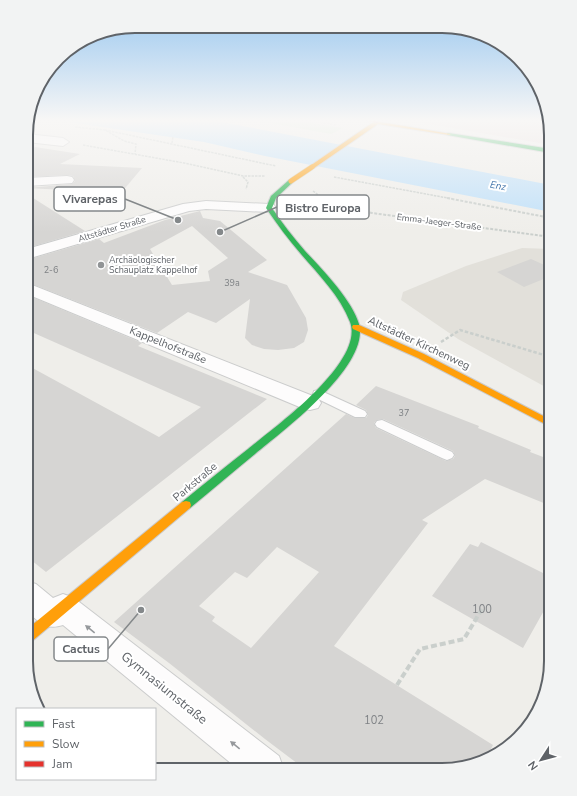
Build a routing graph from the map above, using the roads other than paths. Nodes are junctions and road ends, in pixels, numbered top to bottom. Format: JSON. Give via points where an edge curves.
{"nodes":[{"id":1,"x":325,"y":157,"type":"edge"},
{"id":2,"x":67,"y":180,"type":"dead end"},
{"id":3,"x":33,"y":182,"type":"edge"},
{"id":4,"x":269,"y":208,"type":"junction"},
{"id":5,"x":33,"y":252,"type":"edge"},
{"id":6,"x":33,"y":290,"type":"edge"},
{"id":7,"x":356,"y":327,"type":"junction"},
{"id":8,"x":314,"y":399,"type":"junction"},
{"id":9,"x":360,"y":414,"type":"dead end"},
{"id":10,"x":544,"y":420,"type":"edge"},
{"id":11,"x":382,"y":424,"type":"dead end"},
{"id":12,"x":447,"y":455,"type":"dead end"},
{"id":13,"x":33,"y":597,"type":"edge"},
{"id":14,"x":58,"y":611,"type":"junction"},
{"id":15,"x":33,"y":632,"type":"edge"},
{"id":16,"x":257,"y":763,"type":"edge"}],
"edges":[{"from":1,"to":4,"type":"main road","bridge":true,"via":[[273,196]]},
{"from":2,"to":3,"type":"street"},
{"from":4,"to":5,"type":"street","name":"Altstädter Straße","via":[[206,205],[188,207]]},
{"from":4,"to":7,"type":"main road","name":"Altstädter Kirchenweg","via":[[275,220],[333,288],[346,306]]},
{"from":6,"to":8,"type":"street","name":"Kappelhofstraße"},
{"from":7,"to":8,"type":"main road","name":"Parkstraße","via":[[350,352]]},
{"from":7,"to":10,"type":"main road","name":"Altstädter Kirchenweg","via":[[421,356]]},
{"from":8,"to":9,"type":"lane"},
{"from":8,"to":14,"type":"main road","name":"Parkstraße"},
{"from":11,"to":12,"type":"lane"},
{"from":13,"to":14,"type":"street","name":"Gymnasiumstraße"},
{"from":14,"to":15,"type":"main road","name":"Parkstraße"},
{"from":16,"to":14,"type":"street","name":"Gymnasiumstraße","one_way":true}]}
